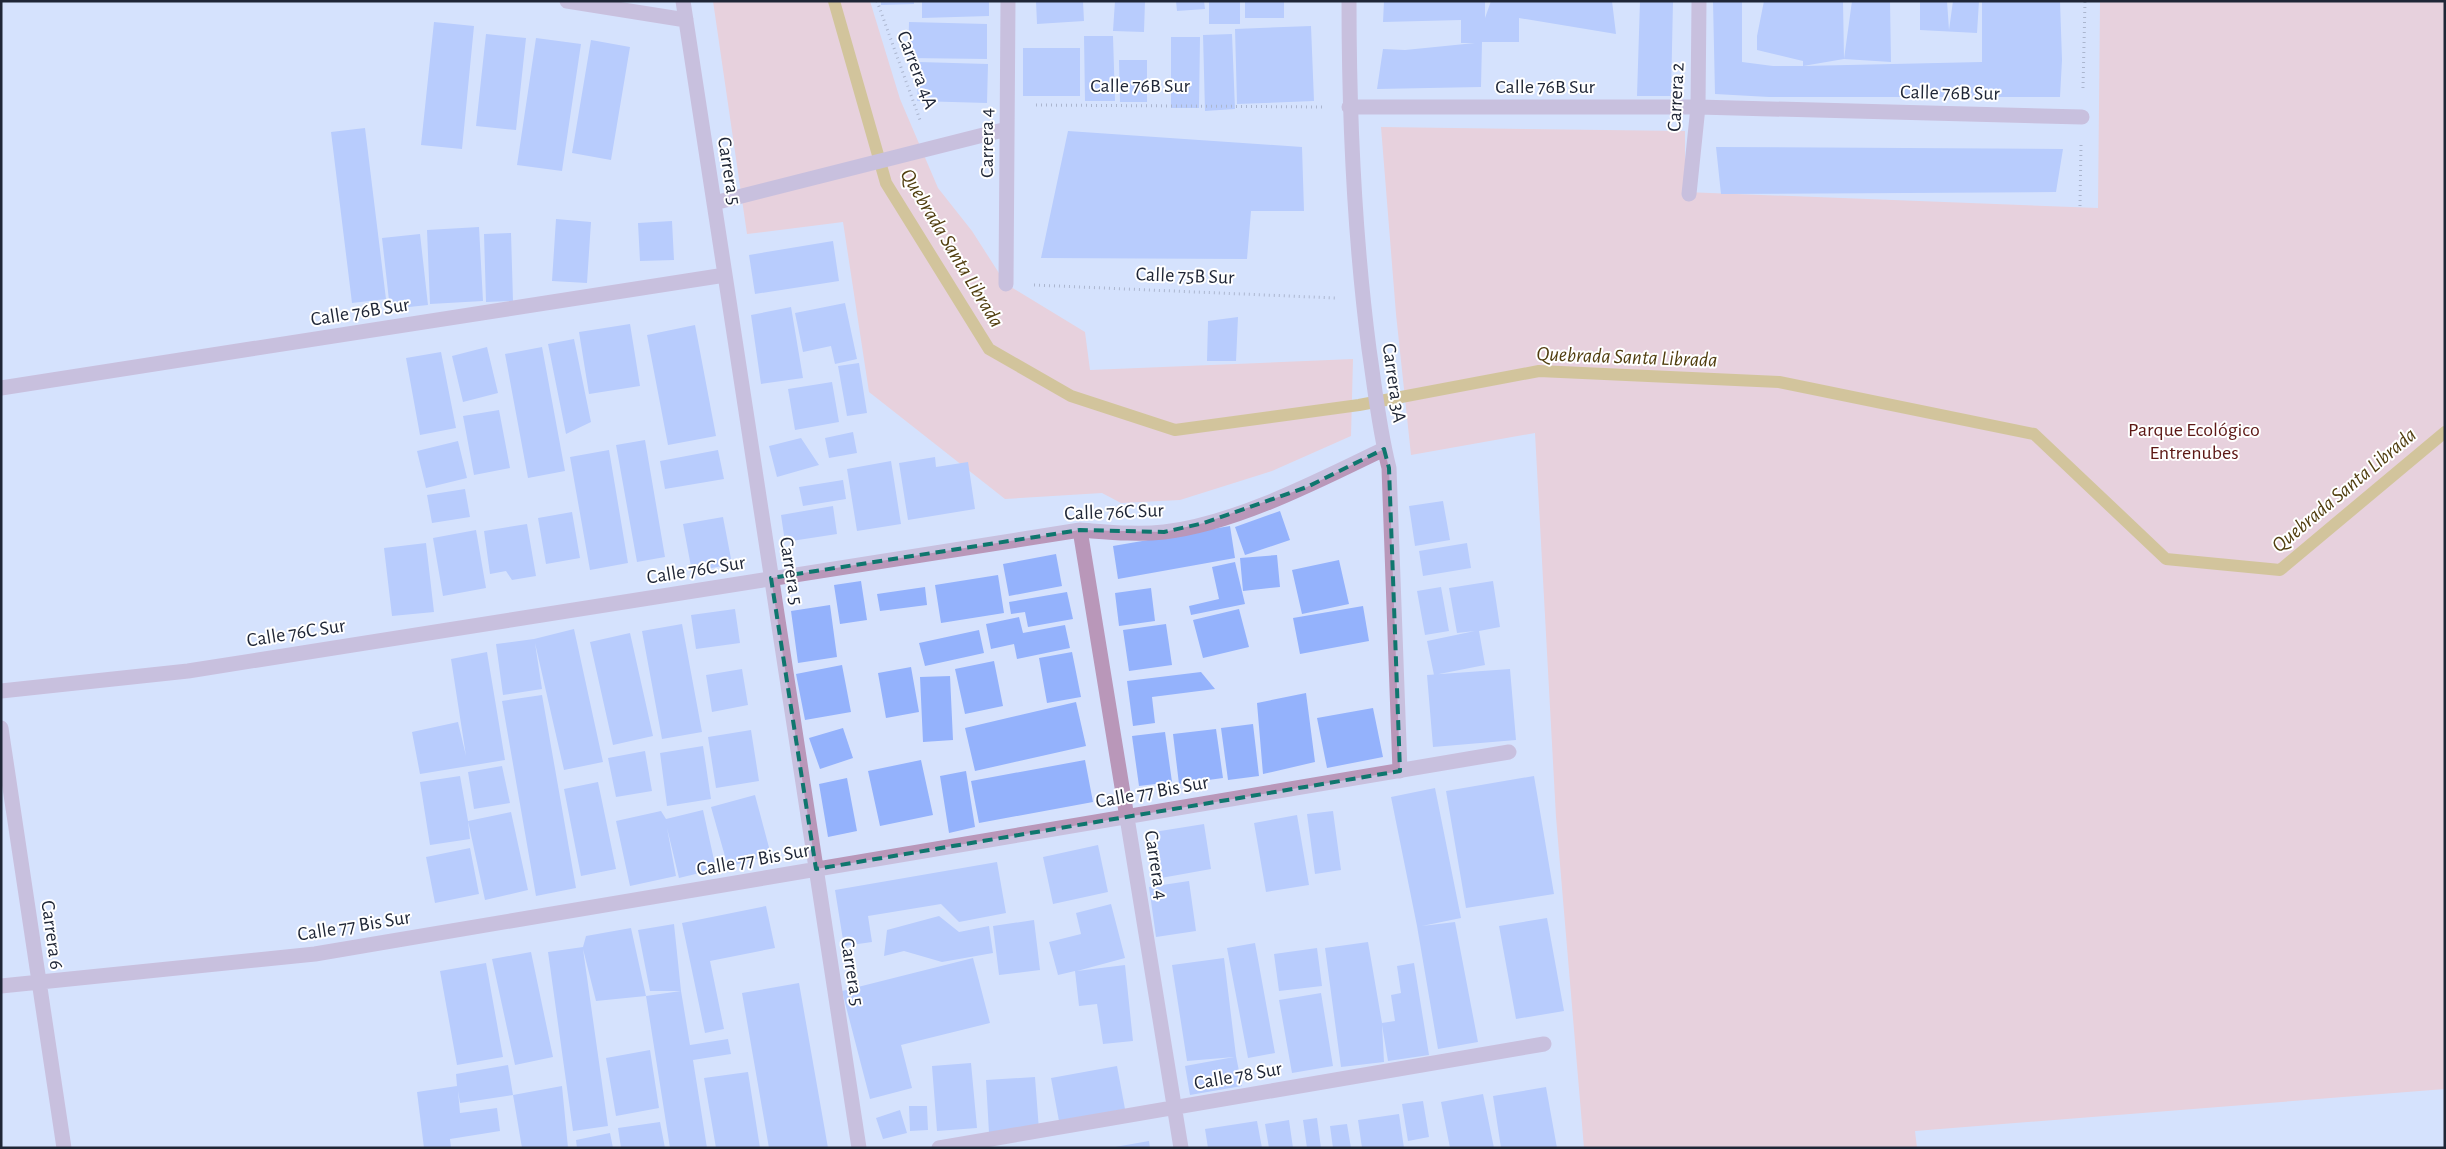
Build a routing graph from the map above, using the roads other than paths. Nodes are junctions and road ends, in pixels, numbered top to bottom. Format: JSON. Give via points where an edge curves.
{"nodes":[{"id":1,"x":567,"y":1,"type":"edge"},
{"id":2,"x":683,"y":1,"type":"edge"},
{"id":3,"x":1008,"y":1,"type":"edge"},
{"id":4,"x":1349,"y":1,"type":"edge"},
{"id":5,"x":1699,"y":1,"type":"edge"},
{"id":6,"x":686,"y":20,"type":"junction"},
{"id":7,"x":1698,"y":107,"type":"junction"},
{"id":8,"x":1349,"y":108,"type":"junction"},
{"id":9,"x":2082,"y":117,"type":"dead end"},
{"id":10,"x":1007,"y":129,"type":"junction"},
{"id":11,"x":1688,"y":194,"type":"dead end"},
{"id":12,"x":714,"y":203,"type":"junction"},
{"id":13,"x":725,"y":275,"type":"junction"},
{"id":14,"x":1006,"y":284,"type":"road end"},
{"id":15,"x":1,"y":388,"type":"edge"},
{"id":16,"x":1384,"y":450,"type":"junction"},
{"id":17,"x":1080,"y":530,"type":"junction"},
{"id":18,"x":772,"y":578,"type":"junction"},
{"id":19,"x":1,"y":691,"type":"edge"},
{"id":20,"x":1,"y":728,"type":"edge"},
{"id":21,"x":1509,"y":752,"type":"dead end"},
{"id":22,"x":1400,"y":771,"type":"junction"},
{"id":23,"x":1127,"y":817,"type":"junction"},
{"id":24,"x":816,"y":869,"type":"junction"},
{"id":25,"x":39,"y":983,"type":"junction"},
{"id":26,"x":1,"y":986,"type":"edge"},
{"id":27,"x":1544,"y":1044,"type":"dead end"},
{"id":28,"x":1175,"y":1107,"type":"junction"},
{"id":29,"x":64,"y":1148,"type":"edge"},
{"id":30,"x":859,"y":1148,"type":"edge"},
{"id":31,"x":939,"y":1148,"type":"edge"},
{"id":32,"x":1182,"y":1148,"type":"edge"}],
"edges":[{"from":1,"to":6,"type":"street"},
{"from":2,"to":6,"type":"street","name":"Carrera 5"},
{"from":3,"to":10,"type":"street","name":"Carrera 4"},
{"from":4,"to":8,"type":"street","name":"Carrera 3A"},
{"from":5,"to":7,"type":"street","name":"Carrera 2"},
{"from":6,"to":12,"type":"street","name":"Carrera 5"},
{"from":7,"to":8,"type":"street","name":"Calle 76B Sur"},
{"from":7,"to":9,"type":"street","name":"Calle 76B Sur"},
{"from":7,"to":11,"type":"street","name":"Carrera 2"},
{"from":8,"to":16,"type":"street","name":"Carrera 3A","via":[[1363,299]]},
{"from":10,"to":12,"type":"street"},
{"from":10,"to":14,"type":"street","name":"Carrera 4"},
{"from":12,"to":13,"type":"street","name":"Carrera 5"},
{"from":13,"to":15,"type":"street","name":"Calle 76B Sur"},
{"from":13,"to":18,"type":"street","name":"Carrera 5"},
{"from":16,"to":17,"type":"street","name":"Calle 76C Sur","via":[[1307,487],[1204,523],[1164,532]]},
{"from":16,"to":22,"type":"street","name":"Carrera 3A","via":[[1389,468]]},
{"from":17,"to":18,"type":"street","name":"Calle 76C Sur"},
{"from":17,"to":23,"type":"street","name":"Carrera 4"},
{"from":18,"to":19,"type":"street","name":"Calle 76C Sur","via":[[188,671]]},
{"from":18,"to":24,"type":"street","name":"Carrera 5"},
{"from":20,"to":25,"type":"street","name":"Carrera 6"},
{"from":21,"to":22,"type":"street","name":"Calle 77 Bis Sur"},
{"from":22,"to":23,"type":"street","name":"Calle 77 Bis Sur"},
{"from":23,"to":24,"type":"street","name":"Calle 77 Bis Sur"},
{"from":23,"to":28,"type":"street","name":"Carrera 4"},
{"from":24,"to":25,"type":"street","name":"Calle 77 Bis Sur","via":[[315,954]]},
{"from":24,"to":30,"type":"street","name":"Carrera 5"},
{"from":25,"to":26,"type":"street","name":"Calle 77 Bis Sur"},
{"from":25,"to":29,"type":"street","name":"Carrera 6"},
{"from":27,"to":28,"type":"street","name":"Calle 78 Sur"},
{"from":28,"to":31,"type":"street","name":"Calle 78 Sur"},
{"from":28,"to":32,"type":"street","name":"Carrera 4"}]}
